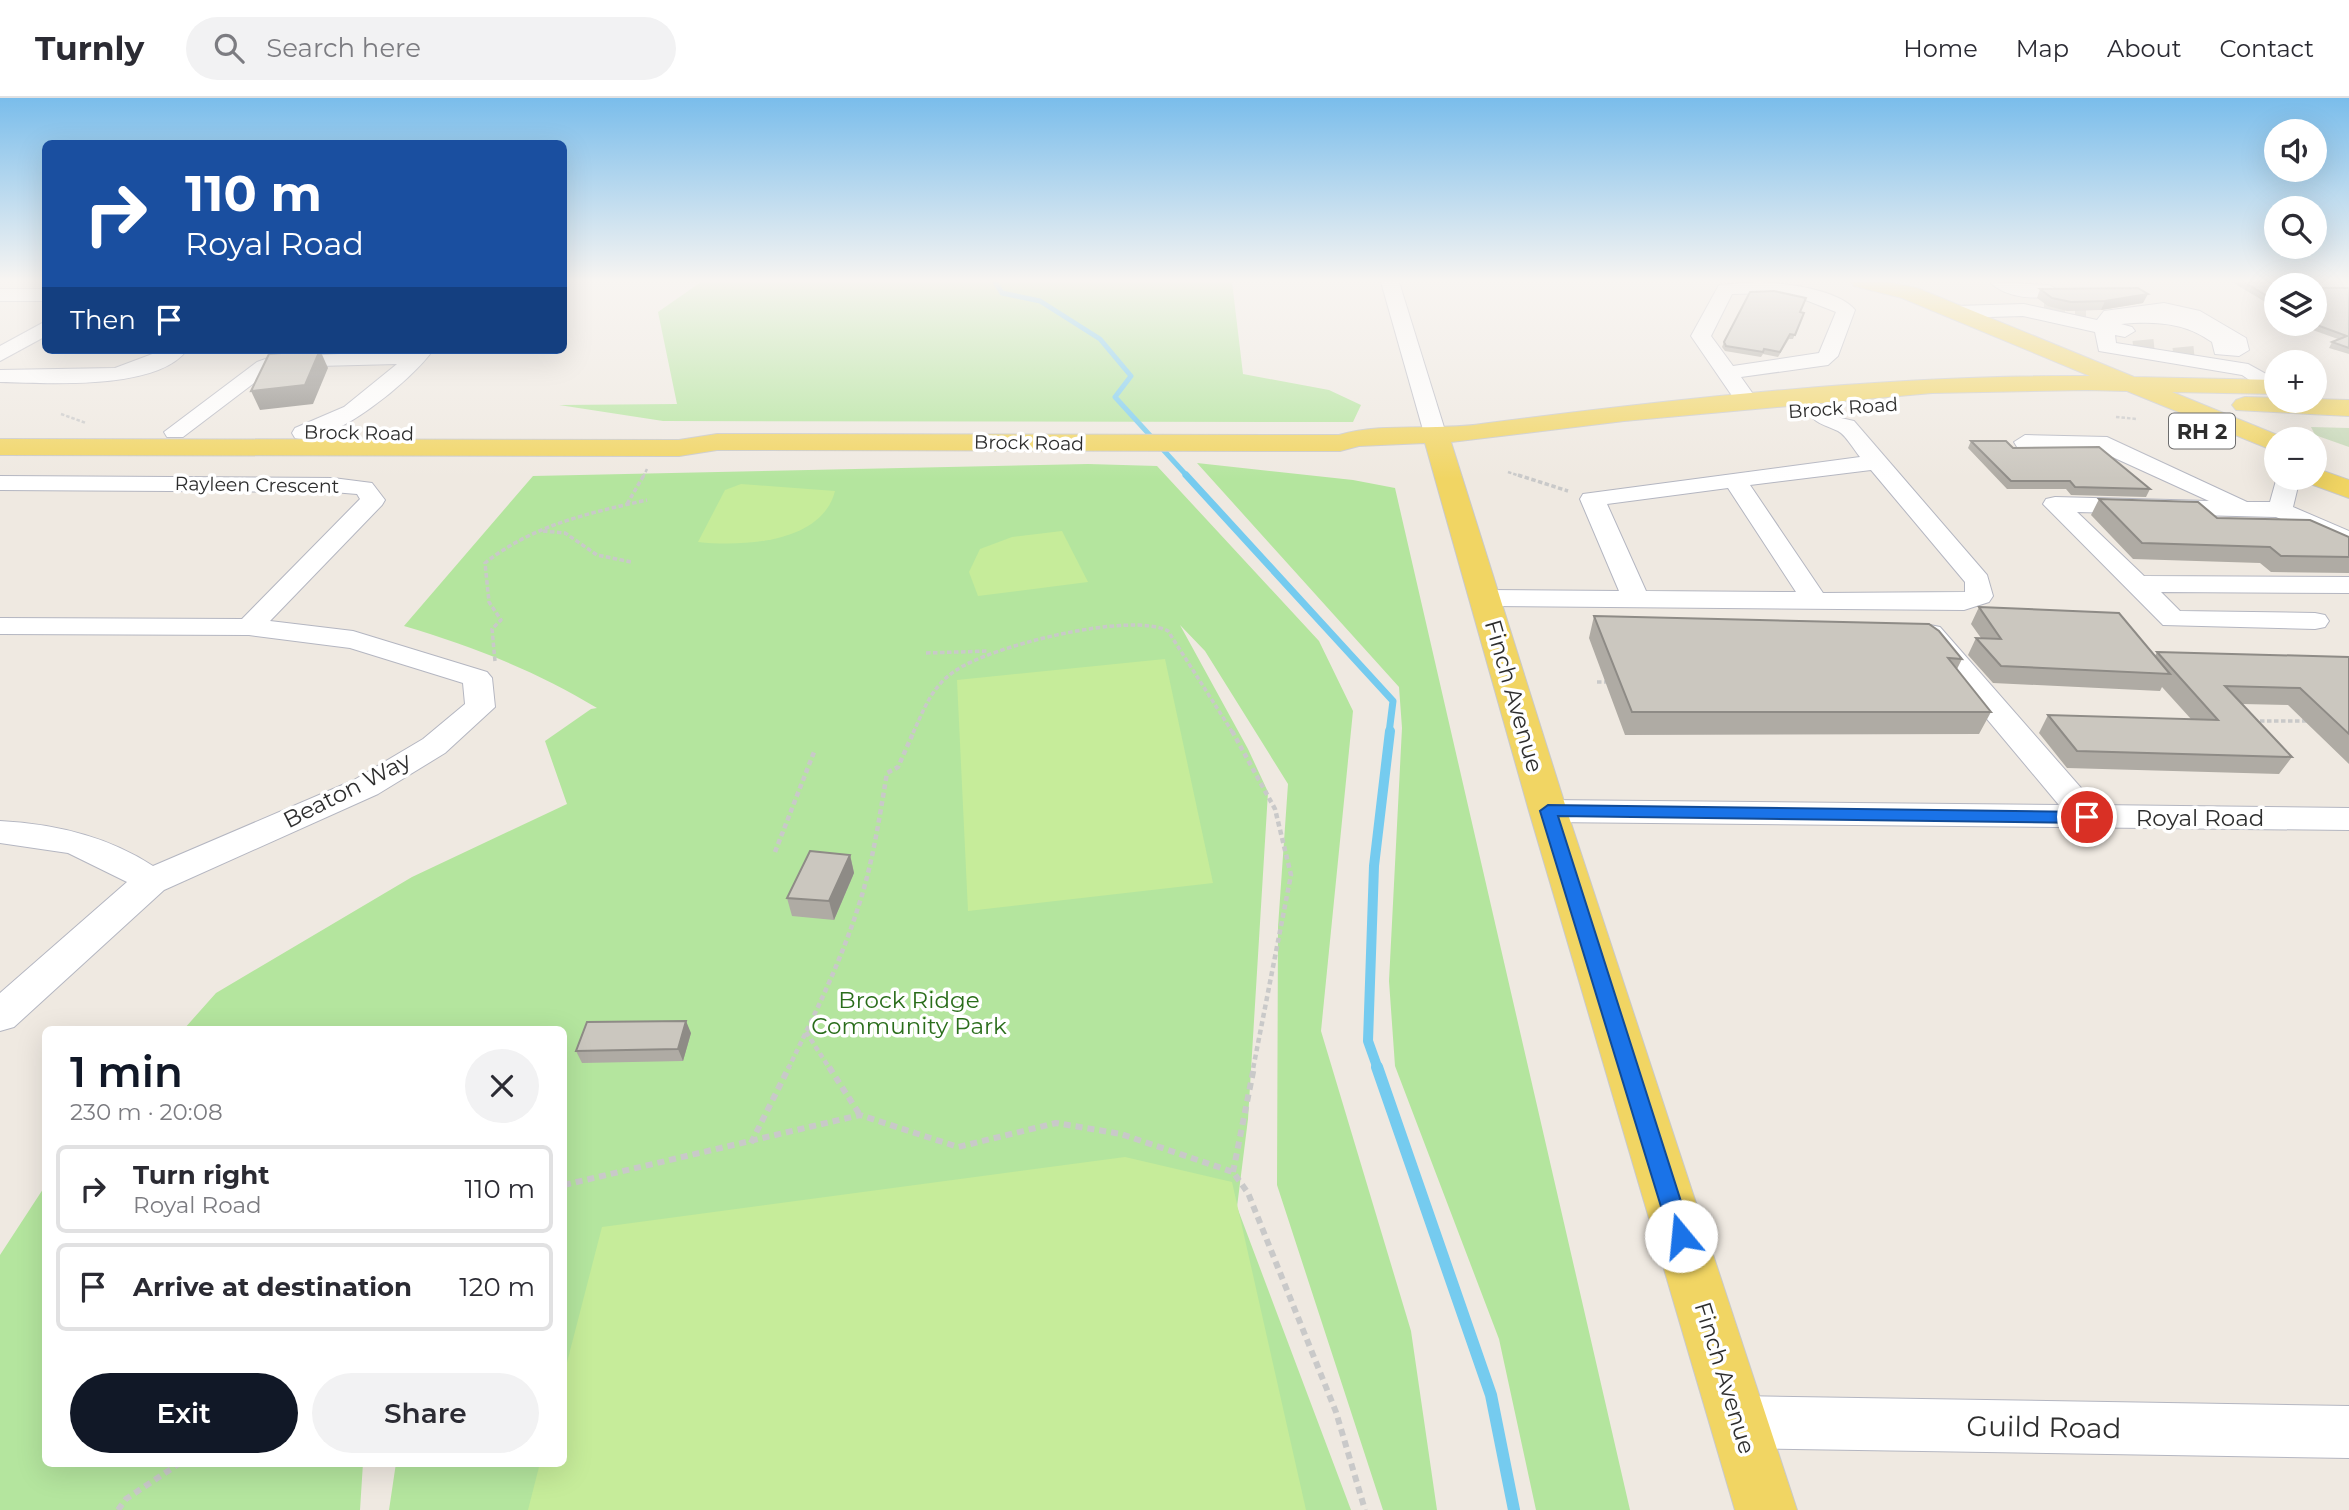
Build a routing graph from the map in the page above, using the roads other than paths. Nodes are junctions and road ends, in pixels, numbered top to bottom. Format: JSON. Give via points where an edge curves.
{"nodes":[{"id":1,"x":1409,"y":348,"type":"edge"},
{"id":2,"x":1709,"y":348,"type":"edge"},
{"id":3,"x":1831,"y":348,"type":"edge"},
{"id":4,"x":2022,"y":348,"type":"edge"},
{"id":5,"x":2163,"y":348,"type":"edge"},
{"id":6,"x":2224,"y":348,"type":"edge"},
{"id":7,"x":2239,"y":348,"type":"edge"},
{"id":8,"x":2004,"y":349,"type":"joint"},
{"id":9,"x":171,"y":354,"type":"edge"},
{"id":10,"x":309,"y":354,"type":"edge"},
{"id":11,"x":360,"y":354,"type":"edge"},
{"id":12,"x":420,"y":354,"type":"edge"},
{"id":13,"x":2226,"y":358,"type":"junction"},
{"id":14,"x":1727,"y":373,"type":"junction"},
{"id":15,"x":0,"y":376,"type":"edge"},
{"id":16,"x":2264,"y":380,"type":"edge"},
{"id":17,"x":1995,"y":383,"type":"junction"},
{"id":18,"x":2087,"y":383,"type":"junction"},
{"id":19,"x":2264,"y":388,"type":"edge"},
{"id":20,"x":2349,"y":390,"type":"edge"},
{"id":21,"x":376,"y":395,"type":"junction"},
{"id":22,"x":2327,"y":395,"type":"edge"},
{"id":23,"x":2264,"y":399,"type":"edge"},
{"id":24,"x":1747,"y":401,"type":"junction"},
{"id":25,"x":2174,"y":402,"type":"junction"},
{"id":26,"x":2327,"y":402,"type":"edge"},
{"id":27,"x":2128,"y":405,"type":"junction"},
{"id":28,"x":2349,"y":408,"type":"edge"},
{"id":29,"x":2276,"y":413,"type":"edge"},
{"id":30,"x":1847,"y":417,"type":"junction"},
{"id":31,"x":2268,"y":427,"type":"edge"},
{"id":32,"x":0,"y":430,"type":"edge"},
{"id":33,"x":175,"y":432,"type":"junction"},
{"id":34,"x":358,"y":434,"type":"junction"},
{"id":35,"x":2264,"y":437,"type":"edge"},
{"id":36,"x":301,"y":441,"type":"junction"},
{"id":37,"x":717,"y":442,"type":"junction"},
{"id":38,"x":1437,"y":442,"type":"junction"},
{"id":39,"x":2025,"y":442,"type":"dead end"},
{"id":40,"x":0,"y":447,"type":"edge"},
{"id":41,"x":2264,"y":455,"type":"edge"},
{"id":42,"x":1875,"y":462,"type":"junction"},
{"id":43,"x":2327,"y":464,"type":"edge"},
{"id":44,"x":2349,"y":472,"type":"edge"},
{"id":45,"x":1734,"y":479,"type":"junction"},
{"id":46,"x":2327,"y":481,"type":"edge"},
{"id":47,"x":0,"y":483,"type":"edge"},
{"id":48,"x":2285,"y":490,"type":"edge"},
{"id":49,"x":2349,"y":490,"type":"edge"},
{"id":50,"x":2248,"y":509,"type":"junction"},
{"id":51,"x":2280,"y":510,"type":"junction"},
{"id":52,"x":2349,"y":540,"type":"edge"},
{"id":53,"x":2137,"y":584,"type":"junction"},
{"id":54,"x":2273,"y":584,"type":"junction"},
{"id":55,"x":2348,"y":585,"type":"edge"},
{"id":56,"x":1486,"y":598,"type":"junction"},
{"id":57,"x":1636,"y":599,"type":"junction"},
{"id":58,"x":1816,"y":602,"type":"junction"},
{"id":59,"x":1923,"y":625,"type":"edge"},
{"id":60,"x":0,"y":626,"type":"edge"},
{"id":61,"x":249,"y":627,"type":"junction"},
{"id":62,"x":1548,"y":811,"type":"junction"},
{"id":63,"x":2087,"y":817,"type":"junction"},
{"id":64,"x":2349,"y":819,"type":"edge"},
{"id":65,"x":0,"y":832,"type":"edge"},
{"id":66,"x":151,"y":881,"type":"junction"},
{"id":67,"x":0,"y":1016,"type":"edge"},
{"id":68,"x":1739,"y":1422,"type":"junction"},
{"id":69,"x":2349,"y":1432,"type":"edge"},
{"id":70,"x":1766,"y":1510,"type":"edge"}],
"edges":[{"from":1,"to":38,"type":"street","name":"Finch Avenue"},
{"from":2,"to":14,"type":"street"},
{"from":3,"to":14,"type":"street","via":[[1821,361]]},
{"from":4,"to":27,"type":"main road","number":"RH 2"},
{"from":5,"to":13,"type":"street"},
{"from":6,"to":13,"type":"street"},
{"from":7,"to":13,"type":"street"},
{"from":8,"to":17,"type":"main road","via":[[2006,374]]},
{"from":8,"to":18,"type":"main road","number":"RH 2"},
{"from":9,"to":15,"type":"street","via":[[130,373]]},
{"from":10,"to":11,"type":"street"},
{"from":10,"to":33,"type":"street","via":[[264,366]]},
{"from":11,"to":12,"type":"street"},
{"from":12,"to":21,"type":"street"},
{"from":13,"to":16,"type":"street"},
{"from":14,"to":24,"type":"street"},
{"from":17,"to":18,"type":"main road","name":"Brock Road"},
{"from":17,"to":24,"type":"main road","name":"Brock Road"},
{"from":18,"to":27,"type":"main road","number":"RH 2"},
{"from":19,"to":27,"type":"main road","name":"Brock Road"},
{"from":20,"to":22,"type":"main road","name":"Brock Road"},
{"from":21,"to":34,"type":"street"},
{"from":21,"to":36,"type":"street"},
{"from":23,"to":25,"type":"main road","name":"Brock Road"},
{"from":24,"to":38,"type":"main road","name":"Brock Road"},
{"from":25,"to":27,"type":"main road","name":"Brock Road"},
{"from":25,"to":35,"type":"main road","number":"RH 2"},
{"from":26,"to":28,"type":"main road","name":"Brock Road"},
{"from":27,"to":30,"type":"main road","name":"Brock Road","via":[[1983,401]]},
{"from":27,"to":41,"type":"main road","number":"RH 2"},
{"from":29,"to":31,"type":"main road","via":[[2264,421]]},
{"from":30,"to":38,"type":"main road","name":"Brock Road","via":[[1816,410]]},
{"from":30,"to":42,"type":"street"},
{"from":32,"to":33,"type":"main road","name":"Brock Road"},
{"from":33,"to":36,"type":"main road","name":"Brock Road"},
{"from":34,"to":36,"type":"main road","name":"Brock Road"},
{"from":34,"to":37,"type":"main road","name":"Brock Road","via":[[688,435]]},
{"from":36,"to":37,"type":"main road","name":"Brock Road","via":[[679,448]]},
{"from":36,"to":40,"type":"main road","name":"Brock Road"},
{"from":37,"to":38,"type":"main road","name":"Brock Road","via":[[1340,443],[1356,449]]},
{"from":38,"to":56,"type":"main road","name":"Finch Avenue"},
{"from":39,"to":50,"type":"street","via":[[2099,442]]},
{"from":42,"to":45,"type":"street"},
{"from":42,"to":58,"type":"street","via":[[1978,580],[1979,596],[1964,602]]},
{"from":43,"to":44,"type":"main road"},
{"from":45,"to":57,"type":"street","via":[[1592,499]]},
{"from":45,"to":58,"type":"street"},
{"from":46,"to":49,"type":"main road"},
{"from":47,"to":61,"type":"street","name":"Rayleen Crescent","via":[[364,488],[373,500]]},
{"from":48,"to":51,"type":"street"},
{"from":50,"to":51,"type":"street"},
{"from":50,"to":53,"type":"street","via":[[2055,504]]},
{"from":51,"to":52,"type":"street"},
{"from":53,"to":54,"type":"street"},
{"from":53,"to":54,"type":"street","via":[[2173,619],[2315,621]]},
{"from":54,"to":55,"type":"street"},
{"from":56,"to":57,"type":"street"},
{"from":56,"to":62,"type":"main road","name":"Finch Avenue"},
{"from":57,"to":58,"type":"street"},
{"from":59,"to":63,"type":"street"},
{"from":60,"to":61,"type":"street","name":"Beaton Way"},
{"from":61,"to":66,"type":"street","name":"Beaton Way","via":[[353,640],[477,678],[480,707],[434,746],[366,787]]},
{"from":62,"to":63,"type":"street","name":"Royal Road"},
{"from":62,"to":68,"type":"main road","name":"Finch Avenue"},
{"from":63,"to":64,"type":"street","name":"Royal Road"},
{"from":65,"to":66,"type":"street","via":[[63,837],[125,863]]},
{"from":66,"to":67,"type":"street","name":"Beaton Way"},
{"from":68,"to":69,"type":"street","name":"Guild Road"},
{"from":68,"to":70,"type":"main road","name":"Finch Avenue"}]}
